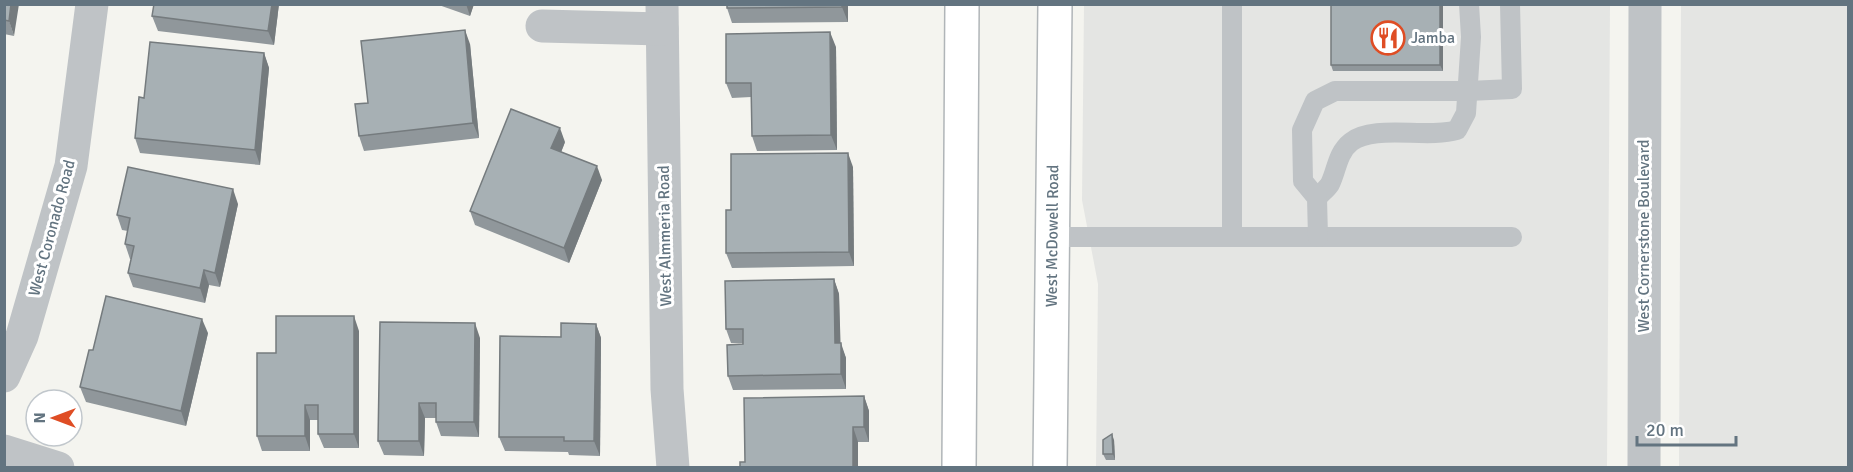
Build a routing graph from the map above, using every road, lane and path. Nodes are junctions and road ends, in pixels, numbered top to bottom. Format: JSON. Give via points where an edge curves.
{"nodes":[{"id":1,"x":92,"y":4,"type":"edge"},
{"id":2,"x":962,"y":4,"type":"edge"},
{"id":3,"x":1055,"y":4,"type":"edge"},
{"id":4,"x":1232,"y":4,"type":"edge"},
{"id":5,"x":1469,"y":4,"type":"edge"},
{"id":6,"x":1510,"y":4,"type":"edge"},
{"id":7,"x":1645,"y":4,"type":"edge"},
{"id":8,"x":662,"y":17,"type":"edge"},
{"id":9,"x":542,"y":26,"type":"dead end"},
{"id":10,"x":1468,"y":91,"type":"junction"},
{"id":11,"x":1317,"y":198,"type":"junction"},
{"id":12,"x":1053,"y":237,"type":"junction"},
{"id":13,"x":1232,"y":237,"type":"junction"},
{"id":14,"x":1318,"y":237,"type":"junction"},
{"id":15,"x":1512,"y":237,"type":"dead end"},
{"id":16,"x":4,"y":376,"type":"edge"},
{"id":17,"x":4,"y":451,"type":"edge"},
{"id":18,"x":58,"y":468,"type":"edge"},
{"id":19,"x":672,"y":468,"type":"edge"},
{"id":20,"x":958,"y":468,"type":"edge"},
{"id":21,"x":1050,"y":468,"type":"edge"},
{"id":22,"x":1644,"y":468,"type":"edge"}],
"edges":[{"from":1,"to":16,"type":"street","name":"West Coronado Road","via":[[71,166],[22,336]]},
{"from":2,"to":20,"type":"main road"},
{"from":3,"to":12,"type":"main road","name":"West McDowell Road"},
{"from":4,"to":13,"type":"lane"},
{"from":5,"to":10,"type":"lane"},
{"from":6,"to":10,"type":"lane","via":[[1512,88]]},
{"from":7,"to":22,"type":"street","name":"West Cornerstone Boulevard"},
{"from":8,"to":9,"type":"street"},
{"from":8,"to":19,"type":"street","name":"West Almmeria Road","via":[[667,389]]},
{"from":10,"to":11,"type":"lane","via":[[1466,113],[1457,130],[1442,134],[1367,134],[1350,142],[1340,155],[1329,185]]},
{"from":10,"to":11,"type":"lane","via":[[1335,91],[1315,101],[1302,130],[1303,181]]},
{"from":11,"to":14,"type":"lane"},
{"from":12,"to":13,"type":"lane"},
{"from":12,"to":21,"type":"main road","name":"West McDowell Road"},
{"from":13,"to":14,"type":"lane"},
{"from":14,"to":15,"type":"lane"},
{"from":17,"to":18,"type":"street"}]}
